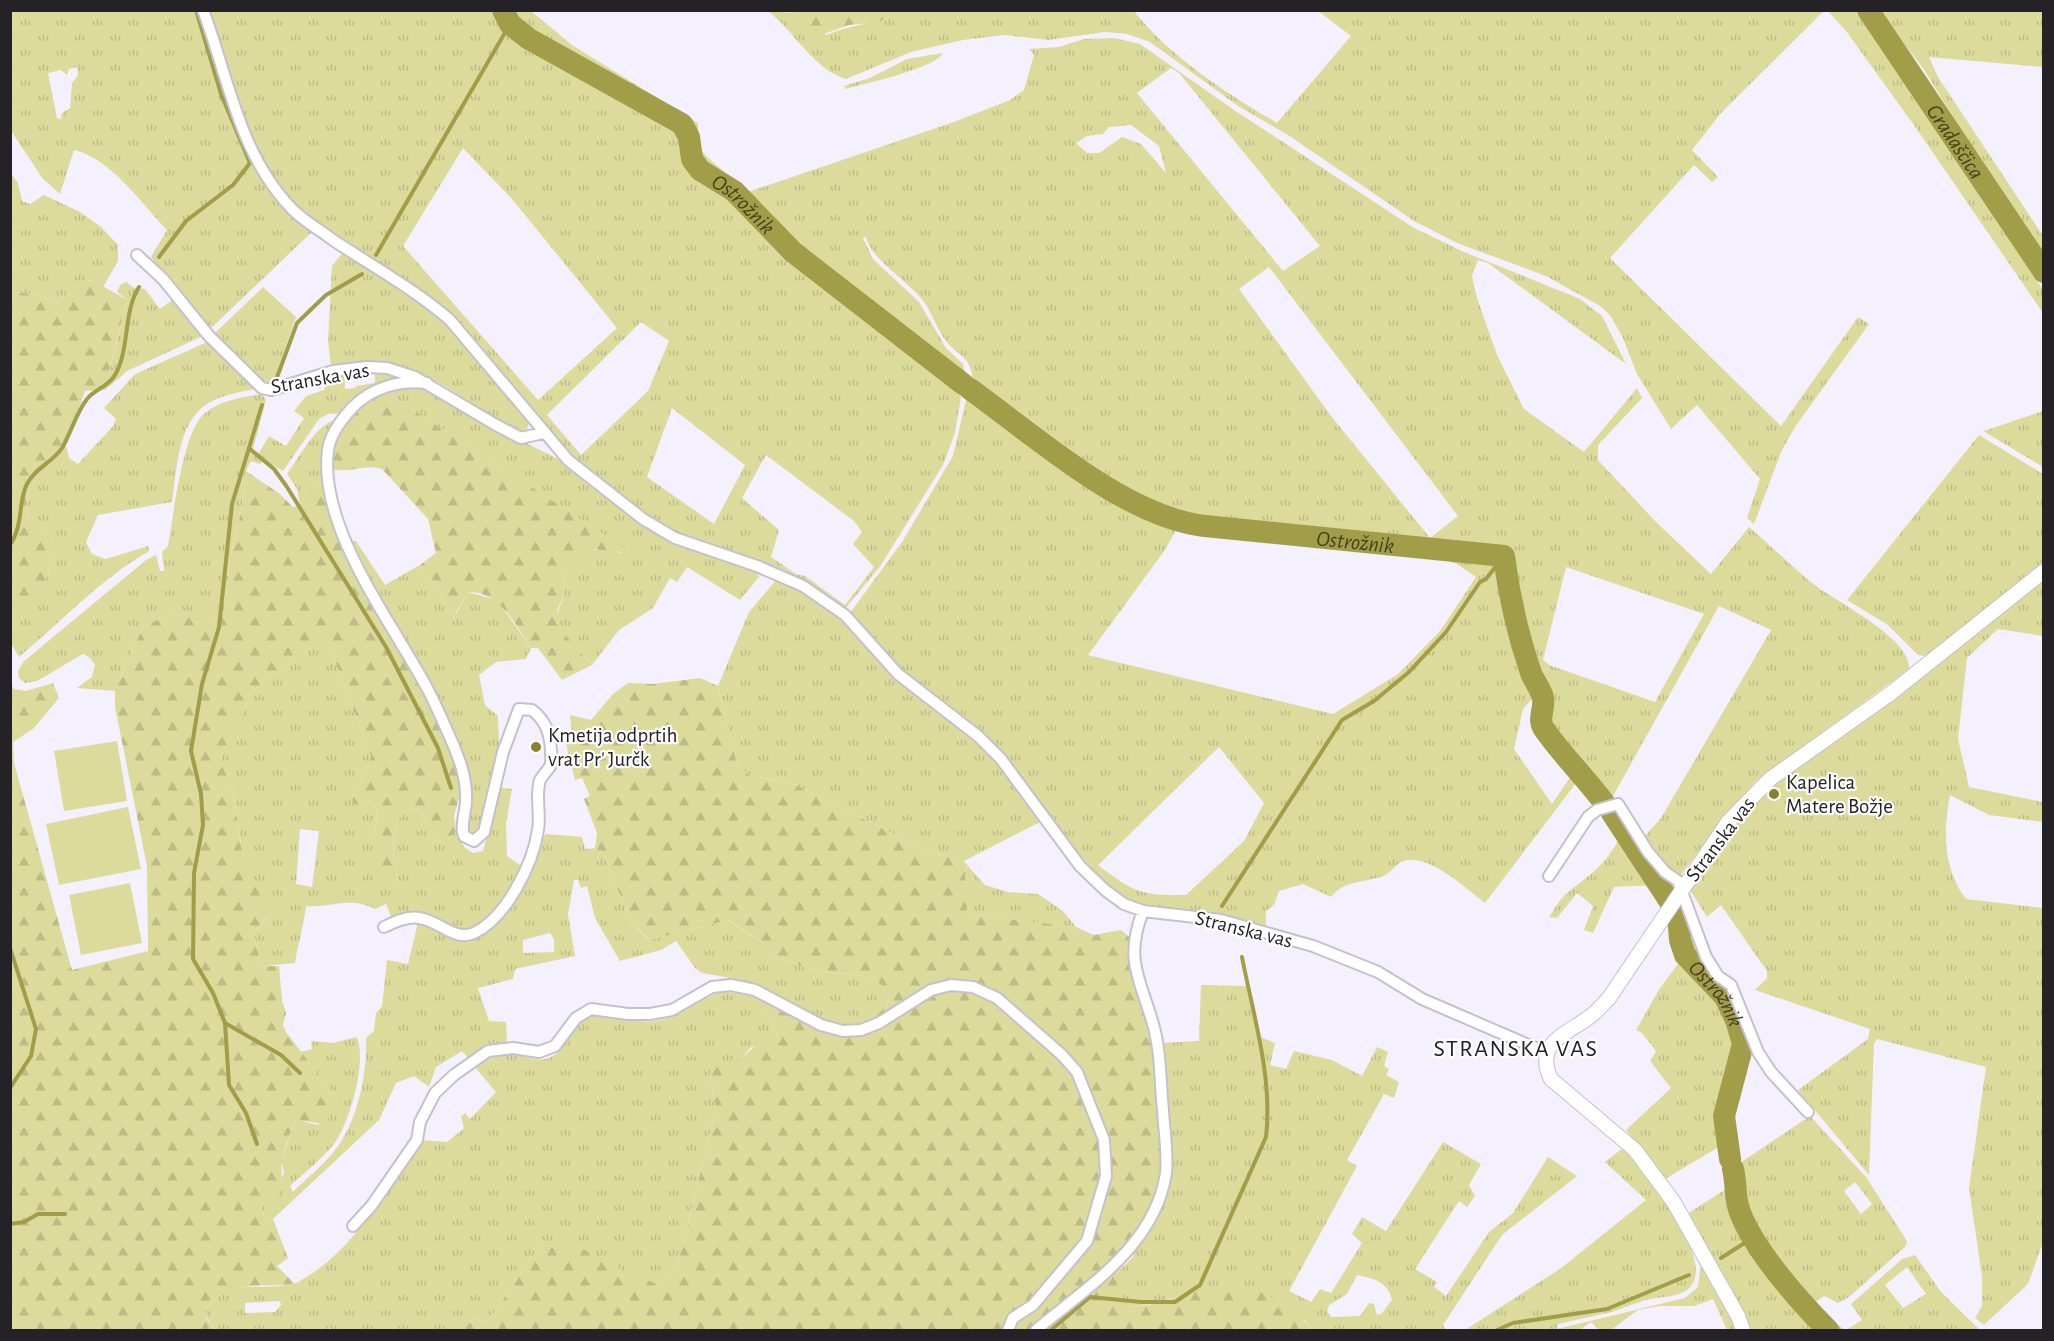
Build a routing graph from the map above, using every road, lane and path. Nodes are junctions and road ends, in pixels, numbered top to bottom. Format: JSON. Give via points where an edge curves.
{"nodes":[{"id":1,"x":203,"y":10,"type":"edge"},
{"id":2,"x":137,"y":255,"type":"dead end"},
{"id":3,"x":427,"y":383,"type":"junction"},
{"id":4,"x":543,"y":433,"type":"junction"},
{"id":5,"x":2043,"y":571,"type":"edge"},
{"id":6,"x":1549,"y":876,"type":"dead end"},
{"id":7,"x":1675,"y":900,"type":"junction"},
{"id":8,"x":1143,"y":911,"type":"junction"},
{"id":9,"x":384,"y":927,"type":"dead end"},
{"id":10,"x":1547,"y":1053,"type":"junction"},
{"id":11,"x":1808,"y":1112,"type":"dead end"},
{"id":12,"x":353,"y":1226,"type":"dead end"},
{"id":13,"x":1008,"y":1330,"type":"edge"},
{"id":14,"x":1036,"y":1330,"type":"edge"},
{"id":15,"x":1743,"y":1330,"type":"edge"}],
"edges":[{"from":1,"to":4,"type":"street","name":"Stranska vas","via":[[237,119],[256,160],[276,189],[293,210],[320,231],[428,301],[450,320]]},
{"from":2,"to":3,"type":"street","name":"Stranska vas","via":[[163,279],[209,336],[262,388],[271,390],[333,371],[367,367],[405,372]]},
{"from":3,"to":4,"type":"street","name":"Stranska vas","via":[[521,438]]},
{"from":3,"to":9,"type":"street","via":[[398,383],[370,395],[348,413],[332,436],[328,471],[343,537],[449,735],[465,784],[464,836],[474,841],[484,832],[503,752],[519,709],[532,710],[546,725],[551,765],[541,777],[538,828],[527,866],[509,899],[485,926],[475,933],[460,935],[411,917]]},
{"from":4,"to":8,"type":"street","name":"Stranska vas","via":[[568,460],[643,519],[675,538],[803,585],[845,615],[898,675],[978,736],[1001,759],[1080,866],[1124,904]]},
{"from":5,"to":7,"type":"street","name":"Stranska vas","via":[[1891,693],[1770,778],[1728,822]]},
{"from":6,"to":7,"type":"street","via":[[1588,817],[1618,804],[1648,852],[1678,881]]},
{"from":7,"to":10,"type":"street","name":"Stranska vas","via":[[1609,998],[1589,1018],[1554,1041]]},
{"from":7,"to":11,"type":"street","via":[[1718,976],[1731,985],[1758,1052]]},
{"from":8,"to":10,"type":"street","name":"Stranska vas","via":[[1221,920],[1313,946],[1378,972],[1422,999]]},
{"from":8,"to":14,"type":"street","via":[[1134,934],[1133,956],[1158,1047],[1166,1171],[1161,1194],[1144,1231],[1123,1256]]},
{"from":10,"to":15,"type":"street","via":[[1545,1066],[1551,1079],[1635,1150],[1659,1181]]},
{"from":12,"to":13,"type":"street","via":[[417,1140],[425,1108],[435,1093],[454,1075],[488,1051],[513,1048],[539,1052],[555,1046],[576,1018],[591,1009],[650,1014],[672,1010],[712,987],[731,985],[755,990],[821,1025],[843,1031],[861,1030],[931,990],[951,984],[973,987],[997,998],[1077,1072],[1104,1140],[1106,1176],[1087,1241],[1033,1305],[1013,1318]]}]}
